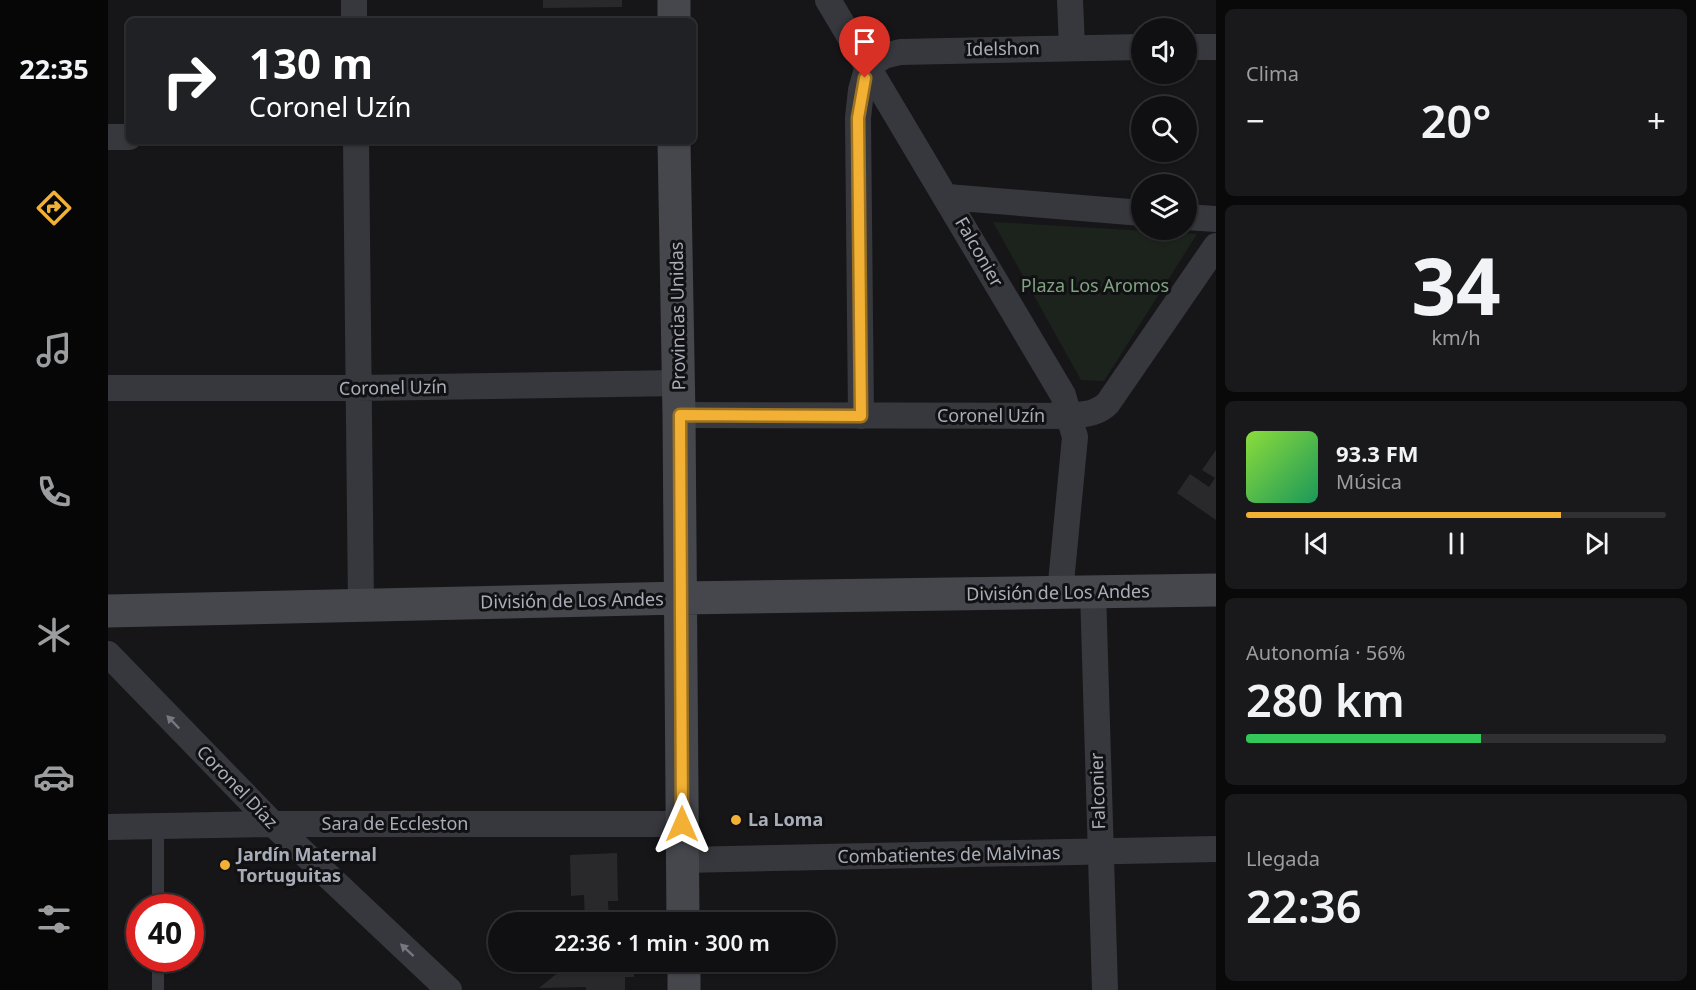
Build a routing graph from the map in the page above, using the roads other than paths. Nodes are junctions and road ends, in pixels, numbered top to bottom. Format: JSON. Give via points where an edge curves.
{"nodes":[{"id":1,"x":354,"y":0,"type":"edge"},
{"id":2,"x":674,"y":0,"type":"edge"},
{"id":3,"x":828,"y":0,"type":"edge"},
{"id":4,"x":1070,"y":0,"type":"edge"},
{"id":5,"x":354,"y":18,"type":"edge"},
{"id":6,"x":674,"y":18,"type":"edge"},
{"id":7,"x":1216,"y":46,"type":"edge"},
{"id":8,"x":1131,"y":47,"type":"edge"},
{"id":9,"x":1197,"y":47,"type":"edge"},
{"id":10,"x":1072,"y":48,"type":"junction"},
{"id":11,"x":868,"y":66,"type":"junction"},
{"id":12,"x":108,"y":137,"type":"edge"},
{"id":13,"x":126,"y":137,"type":"edge"},
{"id":14,"x":356,"y":144,"type":"edge"},
{"id":15,"x":675,"y":144,"type":"edge"},
{"id":16,"x":947,"y":197,"type":"junction"},
{"id":17,"x":1131,"y":212,"type":"edge"},
{"id":18,"x":1197,"y":217,"type":"edge"},
{"id":19,"x":1216,"y":219,"type":"edge"},
{"id":20,"x":1216,"y":246,"type":"edge"},
{"id":21,"x":679,"y":383,"type":"junction"},
{"id":22,"x":108,"y":388,"type":"edge"},
{"id":23,"x":358,"y":388,"type":"junction"},
{"id":24,"x":680,"y":415,"type":"junction"},
{"id":25,"x":861,"y":416,"type":"junction"},
{"id":26,"x":1070,"y":416,"type":"junction"},
{"id":27,"x":1093,"y":591,"type":"junction"},
{"id":28,"x":1216,"y":591,"type":"edge"},
{"id":29,"x":1060,"y":593,"type":"junction"},
{"id":30,"x":681,"y":598,"type":"junction"},
{"id":31,"x":362,"y":605,"type":"junction"},
{"id":32,"x":108,"y":611,"type":"edge"},
{"id":33,"x":108,"y":654,"type":"edge"},
{"id":34,"x":273,"y":824,"type":"junction"},
{"id":35,"x":682,"y":824,"type":"junction"},
{"id":36,"x":158,"y":826,"type":"junction"},
{"id":37,"x":108,"y":827,"type":"edge"},
{"id":38,"x":1216,"y":849,"type":"edge"},
{"id":39,"x":1100,"y":853,"type":"junction"},
{"id":40,"x":683,"y":860,"type":"junction"},
{"id":41,"x":158,"y":894,"type":"edge"},
{"id":42,"x":683,"y":912,"type":"edge"},
{"id":43,"x":158,"y":972,"type":"edge"},
{"id":44,"x":684,"y":972,"type":"edge"},
{"id":45,"x":158,"y":990,"type":"edge"},
{"id":46,"x":449,"y":990,"type":"edge"},
{"id":47,"x":684,"y":990,"type":"edge"},
{"id":48,"x":1105,"y":990,"type":"edge"}],
"edges":[{"from":1,"to":5,"type":"street"},
{"from":2,"to":6,"type":"street"},
{"from":3,"to":11,"type":"street","name":"Falconier"},
{"from":4,"to":10,"type":"street"},
{"from":7,"to":9,"type":"street"},
{"from":8,"to":10,"type":"street","name":"Idelshon"},
{"from":10,"to":11,"type":"street","name":"Idelshon","via":[[900,52]]},
{"from":11,"to":16,"type":"street","name":"Falconier"},
{"from":11,"to":25,"type":"street","via":[[858,118]]},
{"from":12,"to":13,"type":"street"},
{"from":14,"to":23,"type":"street"},
{"from":15,"to":21,"type":"street","name":"Provincias Unidas"},
{"from":16,"to":17,"type":"street"},
{"from":16,"to":26,"type":"street","name":"Falconier","via":[[1063,395]]},
{"from":18,"to":19,"type":"street"},
{"from":20,"to":26,"type":"street","name":"Coronel Uzín","via":[[1103,408]]},
{"from":21,"to":23,"type":"street","name":"Coronel Uzín"},
{"from":21,"to":24,"type":"street","name":"Provincias Unidas"},
{"from":22,"to":23,"type":"street","name":"Coronel Uzín"},
{"from":23,"to":31,"type":"street"},
{"from":24,"to":25,"type":"street","name":"Coronel Uzín"},
{"from":24,"to":30,"type":"street","name":"Provincias Unidas"},
{"from":25,"to":26,"type":"street","name":"Coronel Uzín"},
{"from":26,"to":29,"type":"street","name":"Falconier","via":[[1073,461]]},
{"from":27,"to":28,"type":"street","name":"División de Los Andes"},
{"from":27,"to":29,"type":"street","name":"División de Los Andes"},
{"from":27,"to":39,"type":"street","name":"Falconier"},
{"from":29,"to":30,"type":"street","name":"División de Los Andes"},
{"from":30,"to":31,"type":"street","name":"División de Los Andes"},
{"from":30,"to":35,"type":"street","name":"Provincias Unidas"},
{"from":31,"to":32,"type":"street","name":"División de Los Andes"},
{"from":34,"to":33,"type":"street","name":"Coronel Díaz","one_way":true},
{"from":34,"to":35,"type":"street","name":"Sara de Eccleston"},
{"from":34,"to":36,"type":"street","name":"Sara de Eccleston"},
{"from":46,"to":34,"type":"street","name":"Coronel Díaz","one_way":true},
{"from":35,"to":40,"type":"street","name":"Provincias Unidas"},
{"from":36,"to":37,"type":"street","name":"Sara de Eccleston"},
{"from":36,"to":41,"type":"lane"},
{"from":38,"to":39,"type":"street","name":"Combatientes de Malvinas"},
{"from":39,"to":40,"type":"street","name":"Combatientes de Malvinas"},
{"from":39,"to":48,"type":"street","name":"Falconier"},
{"from":40,"to":42,"type":"street","name":"Provincias Unidas"},
{"from":43,"to":45,"type":"lane"},
{"from":44,"to":47,"type":"street"}]}
